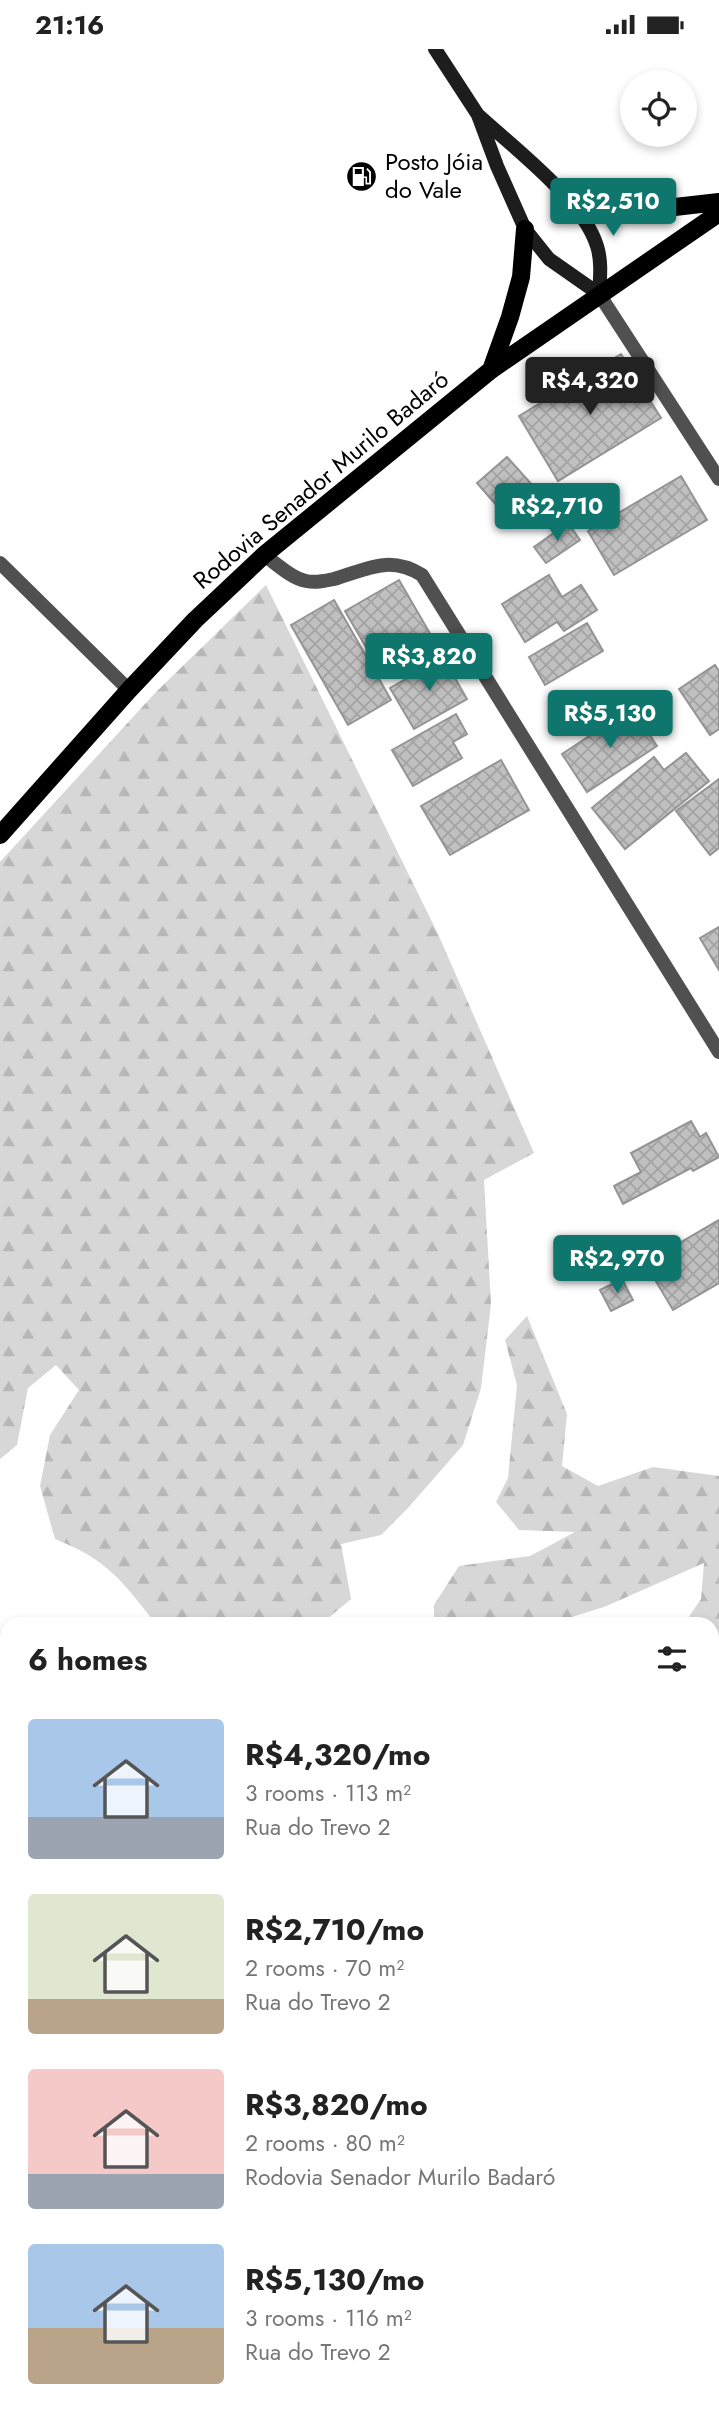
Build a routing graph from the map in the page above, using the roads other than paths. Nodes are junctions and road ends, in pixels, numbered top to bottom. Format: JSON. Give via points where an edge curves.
{"nodes":[{"id":1,"x":435,"y":49,"type":"edge"},
{"id":2,"x":478,"y":115,"type":"junction"},
{"id":3,"x":568,"y":198,"type":"junction"},
{"id":4,"x":719,"y":202,"type":"edge"},
{"id":5,"x":719,"y":213,"type":"edge"},
{"id":6,"x":525,"y":229,"type":"junction"},
{"id":7,"x":599,"y":294,"type":"junction"},
{"id":8,"x":491,"y":370,"type":"junction"},
{"id":9,"x":719,"y":479,"type":"edge"},
{"id":10,"x":264,"y":555,"type":"junction"},
{"id":11,"x":0,"y":563,"type":"edge"},
{"id":12,"x":129,"y":690,"type":"junction"},
{"id":13,"x":0,"y":835,"type":"edge"},
{"id":14,"x":719,"y":1052,"type":"edge"}],
"edges":[{"from":1,"to":2,"type":"street"},
{"from":2,"to":3,"type":"street"},
{"from":2,"to":6,"type":"street"},
{"from":3,"to":4,"type":"main road","via":[[628,208]]},
{"from":3,"to":7,"type":"street","via":[[597,244]]},
{"from":5,"to":7,"type":"main road","name":"Rodovia Senador Murilo Badaró"},
{"from":6,"to":7,"type":"street","via":[[549,259]]},
{"from":6,"to":8,"type":"main road","via":[[521,277]]},
{"from":7,"to":8,"type":"main road","name":"Rodovia Senador Murilo Badaró"},
{"from":7,"to":9,"type":"street"},
{"from":8,"to":10,"type":"main road","name":"Rodovia Senador Murilo Badaró"},
{"from":10,"to":12,"type":"main road","name":"Rodovia Senador Murilo Badaró"},
{"from":10,"to":14,"type":"street","via":[[307,582],[391,563],[422,575]]},
{"from":11,"to":12,"type":"street"},
{"from":12,"to":13,"type":"main road","name":"Rodovia Senador Murilo Badaró"}]}
